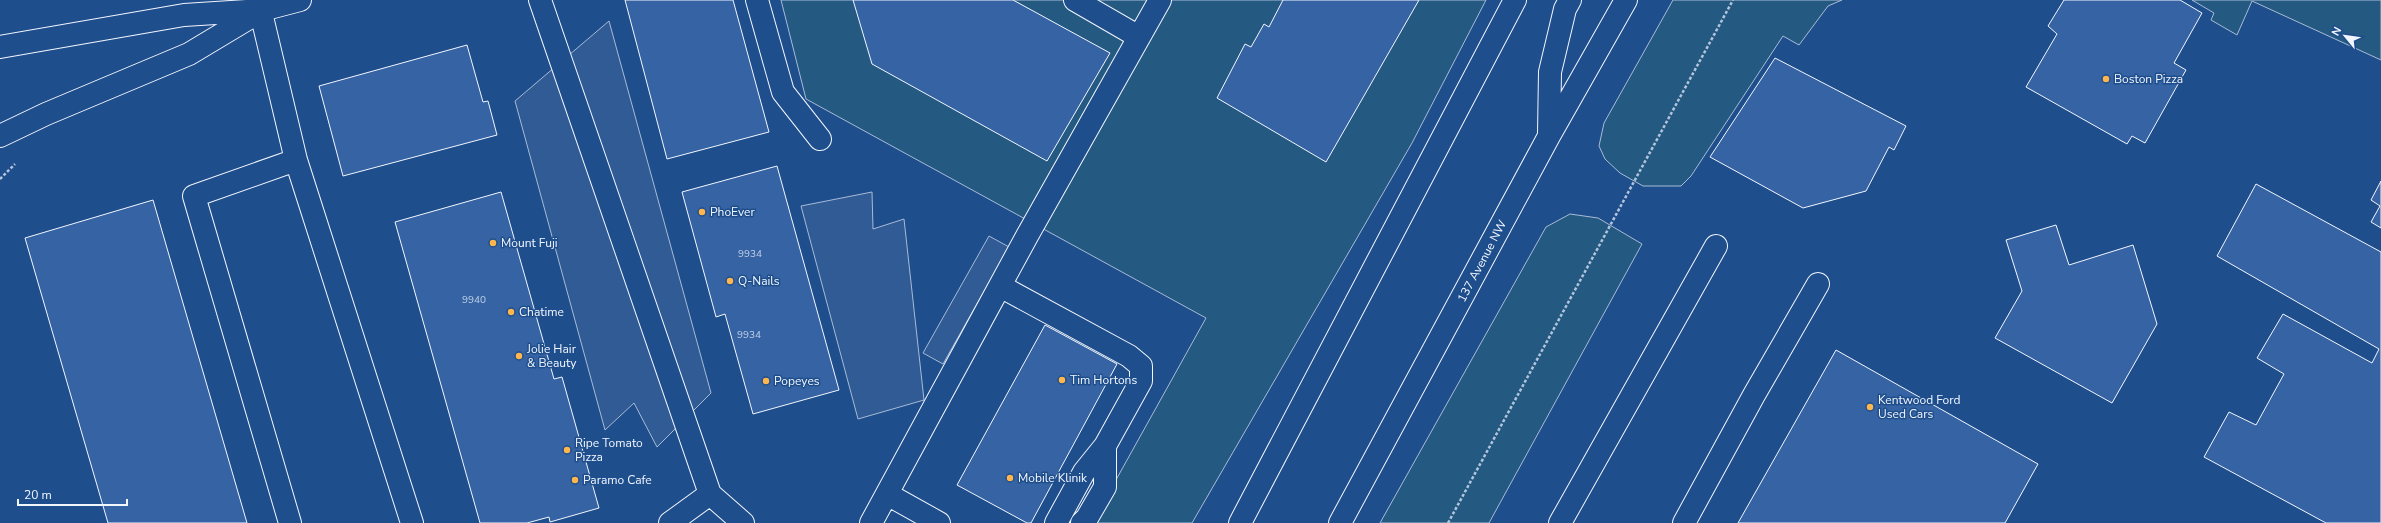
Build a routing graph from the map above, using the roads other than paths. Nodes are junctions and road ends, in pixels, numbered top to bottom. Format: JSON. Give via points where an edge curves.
{"nodes":[{"id":1,"x":300,"y":0,"type":"edge"},
{"id":2,"x":540,"y":0,"type":"edge"},
{"id":3,"x":757,"y":0,"type":"edge"},
{"id":4,"x":1076,"y":0,"type":"edge"},
{"id":5,"x":1160,"y":0,"type":"edge"},
{"id":6,"x":1515,"y":0,"type":"edge"},
{"id":7,"x":1570,"y":0,"type":"edge"},
{"id":8,"x":1626,"y":0,"type":"edge"},
{"id":9,"x":260,"y":5,"type":"edge"},
{"id":10,"x":1139,"y":37,"type":"junction"},
{"id":11,"x":0,"y":47,"type":"edge"},
{"id":12,"x":0,"y":136,"type":"edge"},
{"id":13,"x":1549,"y":136,"type":"junction"},
{"id":14,"x":820,"y":139,"type":"dead end"},
{"id":15,"x":296,"y":160,"type":"junction"},
{"id":16,"x":1716,"y":246,"type":"dead end"},
{"id":17,"x":1818,"y":284,"type":"dead end"},
{"id":18,"x":1000,"y":286,"type":"junction"},
{"id":19,"x":1105,"y":446,"type":"junction"},
{"id":20,"x":710,"y":494,"type":"junction"},
{"id":21,"x":887,"y":494,"type":"junction"},
{"id":22,"x":290,"y":523,"type":"edge"},
{"id":23,"x":412,"y":523,"type":"edge"},
{"id":24,"x":670,"y":523,"type":"edge"},
{"id":25,"x":742,"y":523,"type":"edge"},
{"id":26,"x":871,"y":523,"type":"edge"},
{"id":27,"x":939,"y":523,"type":"edge"},
{"id":28,"x":1056,"y":523,"type":"edge"},
{"id":29,"x":1082,"y":523,"type":"edge"},
{"id":30,"x":1240,"y":523,"type":"edge"},
{"id":31,"x":1340,"y":523,"type":"edge"},
{"id":32,"x":1560,"y":523,"type":"edge"},
{"id":33,"x":1684,"y":523,"type":"edge"}],
"edges":[{"from":1,"to":9,"type":"main road"},
{"from":2,"to":20,"type":"main road"},
{"from":3,"to":14,"type":"main road","via":[[783,92]]},
{"from":4,"to":10,"type":"main road"},
{"from":5,"to":10,"type":"main road"},
{"from":6,"to":30,"type":"main road"},
{"from":7,"to":13,"type":"main road","via":[[1565,9],[1550,72]]},
{"from":8,"to":13,"type":"main road","name":"137 Avenue NW"},
{"from":9,"to":11,"type":"main road","via":[[184,15]]},
{"from":9,"to":12,"type":"main road","via":[[189,54]]},
{"from":9,"to":15,"type":"main road"},
{"from":10,"to":18,"type":"main road"},
{"from":13,"to":31,"type":"main road","name":"137 Avenue NW"},
{"from":15,"to":22,"type":"main road","via":[[194,196]]},
{"from":15,"to":23,"type":"main road"},
{"from":16,"to":32,"type":"main road"},
{"from":17,"to":33,"type":"main road"},
{"from":18,"to":19,"type":"main road","via":[[1129,356],[1141,366],[1141,381]]},
{"from":18,"to":21,"type":"main road"},
{"from":19,"to":28,"type":"main road","via":[[1084,472]]},
{"from":19,"to":29,"type":"main road","via":[[1105,487]]},
{"from":20,"to":24,"type":"main road"},
{"from":20,"to":25,"type":"main road"},
{"from":21,"to":26,"type":"main road"},
{"from":21,"to":27,"type":"main road"}]}
